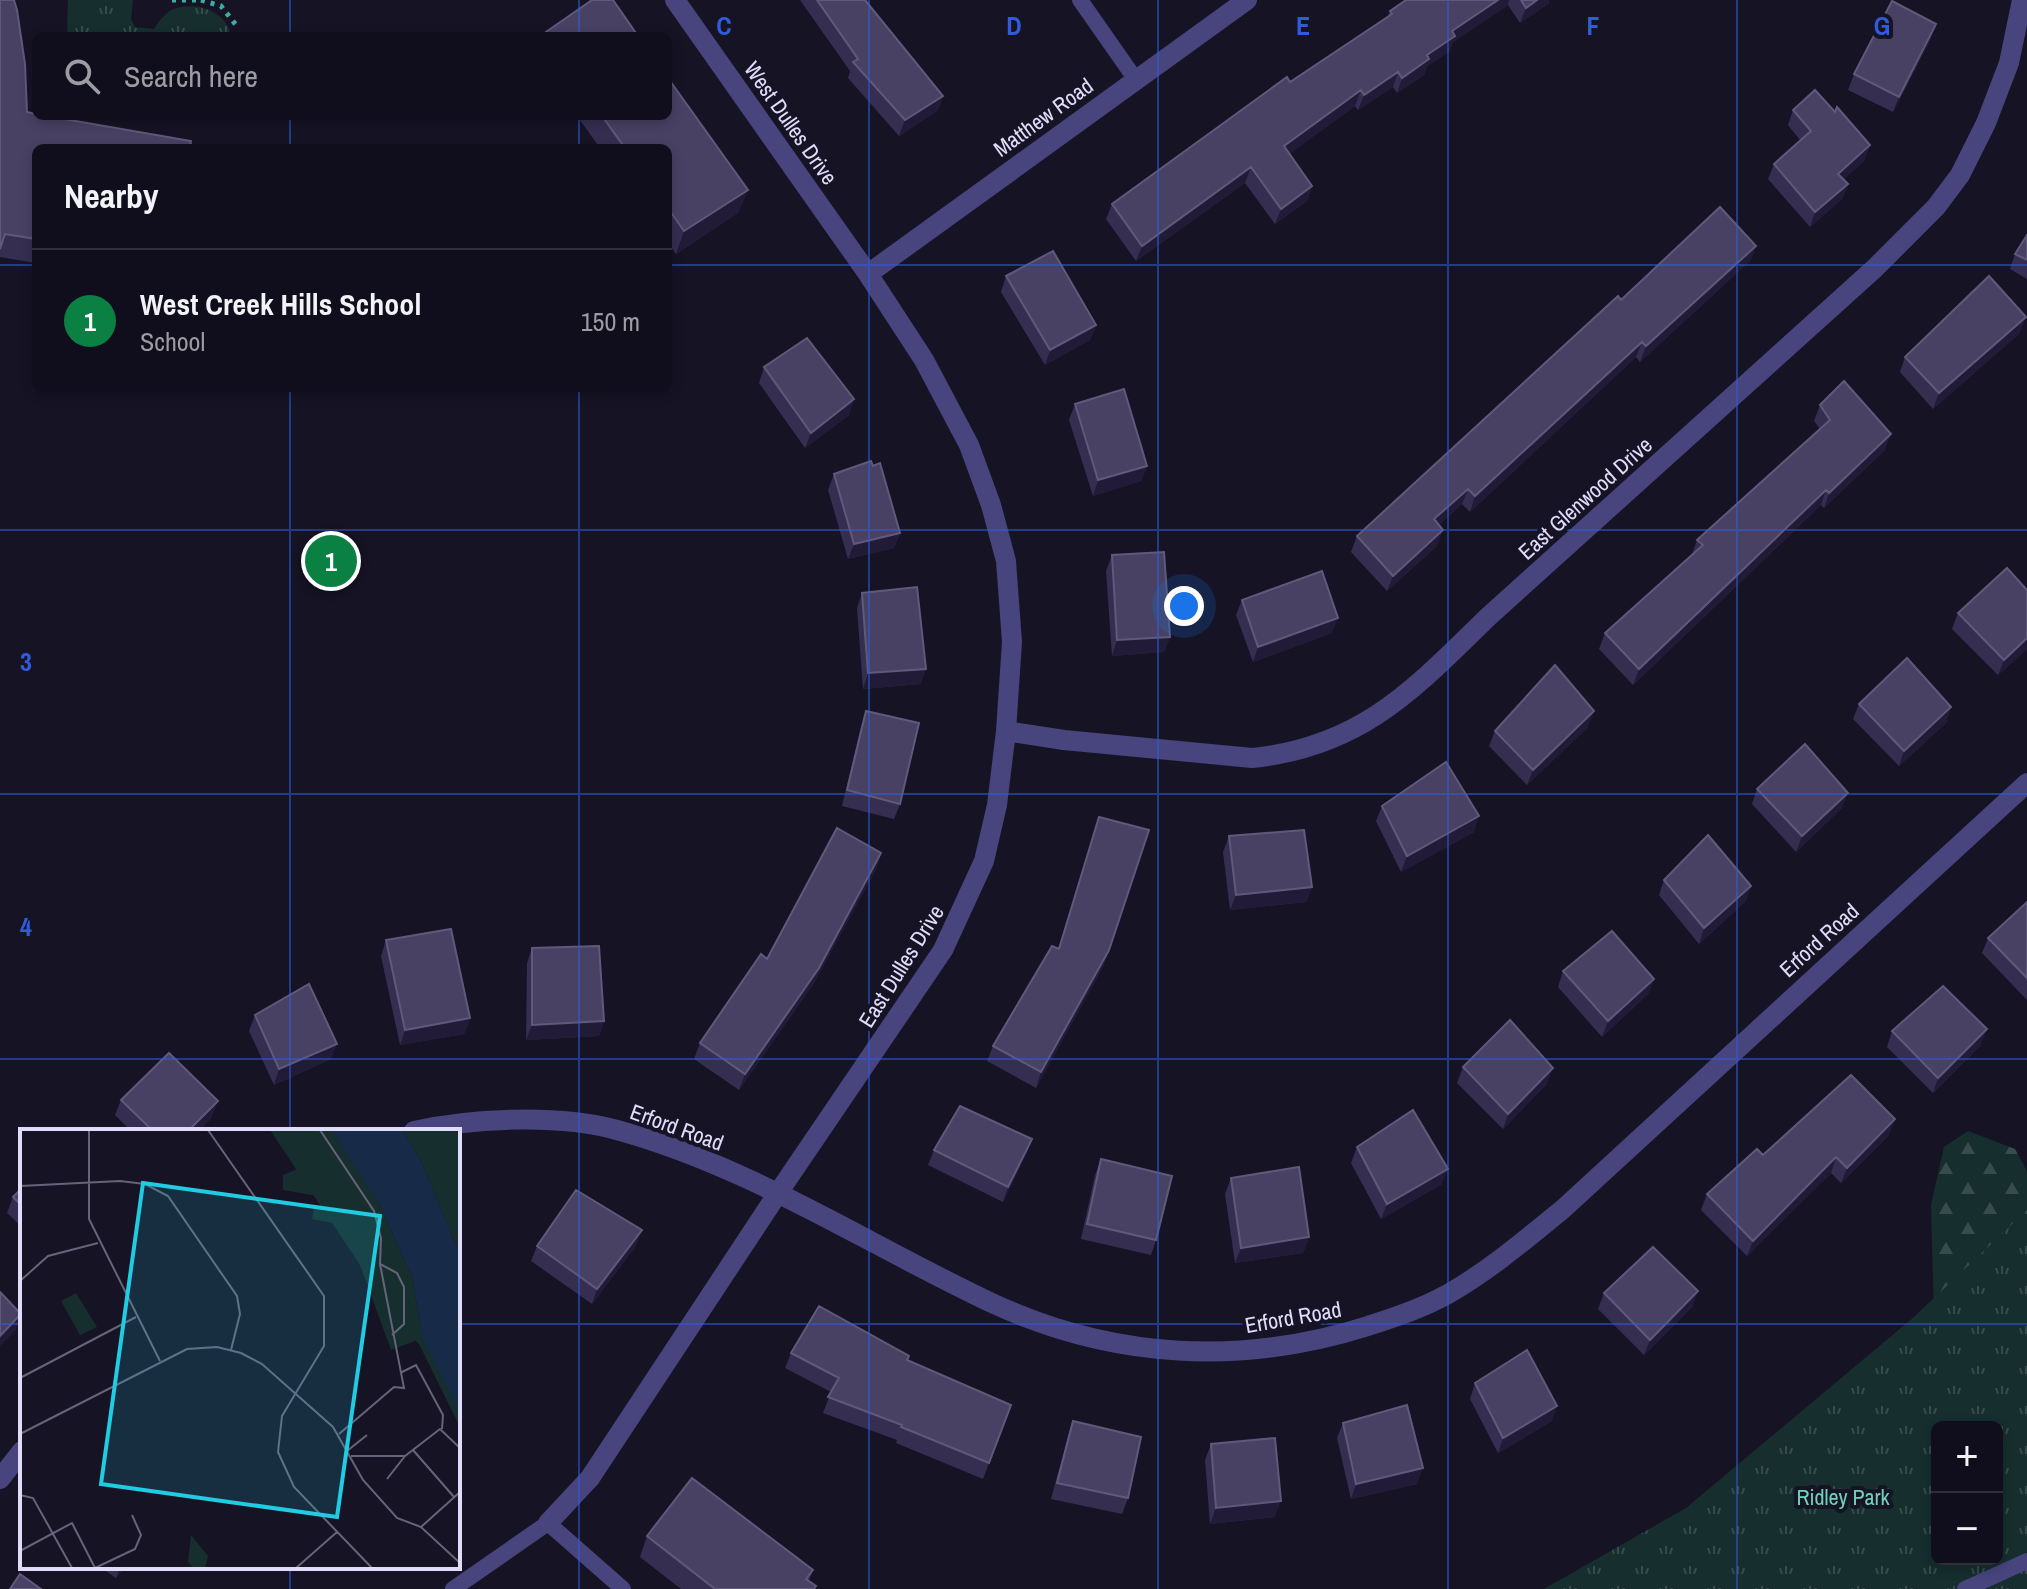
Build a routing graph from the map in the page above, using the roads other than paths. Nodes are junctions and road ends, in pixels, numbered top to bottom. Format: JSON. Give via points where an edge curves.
{"nodes":[{"id":1,"x":675,"y":0,"type":"edge"},
{"id":2,"x":1080,"y":0,"type":"edge"},
{"id":3,"x":1247,"y":0,"type":"edge"},
{"id":4,"x":2022,"y":0,"type":"edge"},
{"id":5,"x":1136,"y":80,"type":"junction"},
{"id":6,"x":868,"y":274,"type":"junction"},
{"id":7,"x":1006,"y":731,"type":"junction"},
{"id":8,"x":2027,"y":783,"type":"edge"},
{"id":9,"x":431,"y":1129,"type":"edge"},
{"id":10,"x":778,"y":1193,"type":"junction"},
{"id":11,"x":20,"y":1454,"type":"edge"},
{"id":12,"x":0,"y":1479,"type":"edge"},
{"id":13,"x":548,"y":1523,"type":"junction"},
{"id":14,"x":2027,"y":1561,"type":"edge"},
{"id":15,"x":453,"y":1589,"type":"edge"},
{"id":16,"x":623,"y":1589,"type":"edge"},
{"id":17,"x":1965,"y":1589,"type":"edge"}],
"edges":[{"from":1,"to":6,"type":"street","name":"West Dulles Drive"},
{"from":2,"to":5,"type":"lane"},
{"from":3,"to":5,"type":"street","name":"Matthew Road"},
{"from":4,"to":7,"type":"street","name":"East Glenwood Drive","via":[[2009,63],[1986,123],[1960,175],[1936,207],[1427,677],[1369,722],[1326,742],[1252,758]]},
{"from":5,"to":6,"type":"street","name":"Matthew Road"},
{"from":6,"to":7,"type":"street","name":"East Dulles Drive","via":[[963,433],[991,505],[1006,561],[1012,642]]},
{"from":7,"to":10,"type":"street","name":"East Dulles Drive","via":[[984,861],[960,918],[879,1048]]},
{"from":8,"to":10,"type":"street","name":"Erford Road","via":[[1563,1209],[1475,1278],[1395,1318],[1332,1337],[1255,1351],[1121,1345],[1061,1330],[996,1305]]},
{"from":9,"to":10,"type":"street","name":"Erford Road","via":[[500,1121],[615,1129]]},
{"from":10,"to":13,"type":"street","name":"East Dulles Drive","via":[[590,1478]]},
{"from":11,"to":12,"type":"street"},
{"from":13,"to":15,"type":"lane"},
{"from":13,"to":16,"type":"lane"},
{"from":14,"to":17,"type":"lane"}]}
